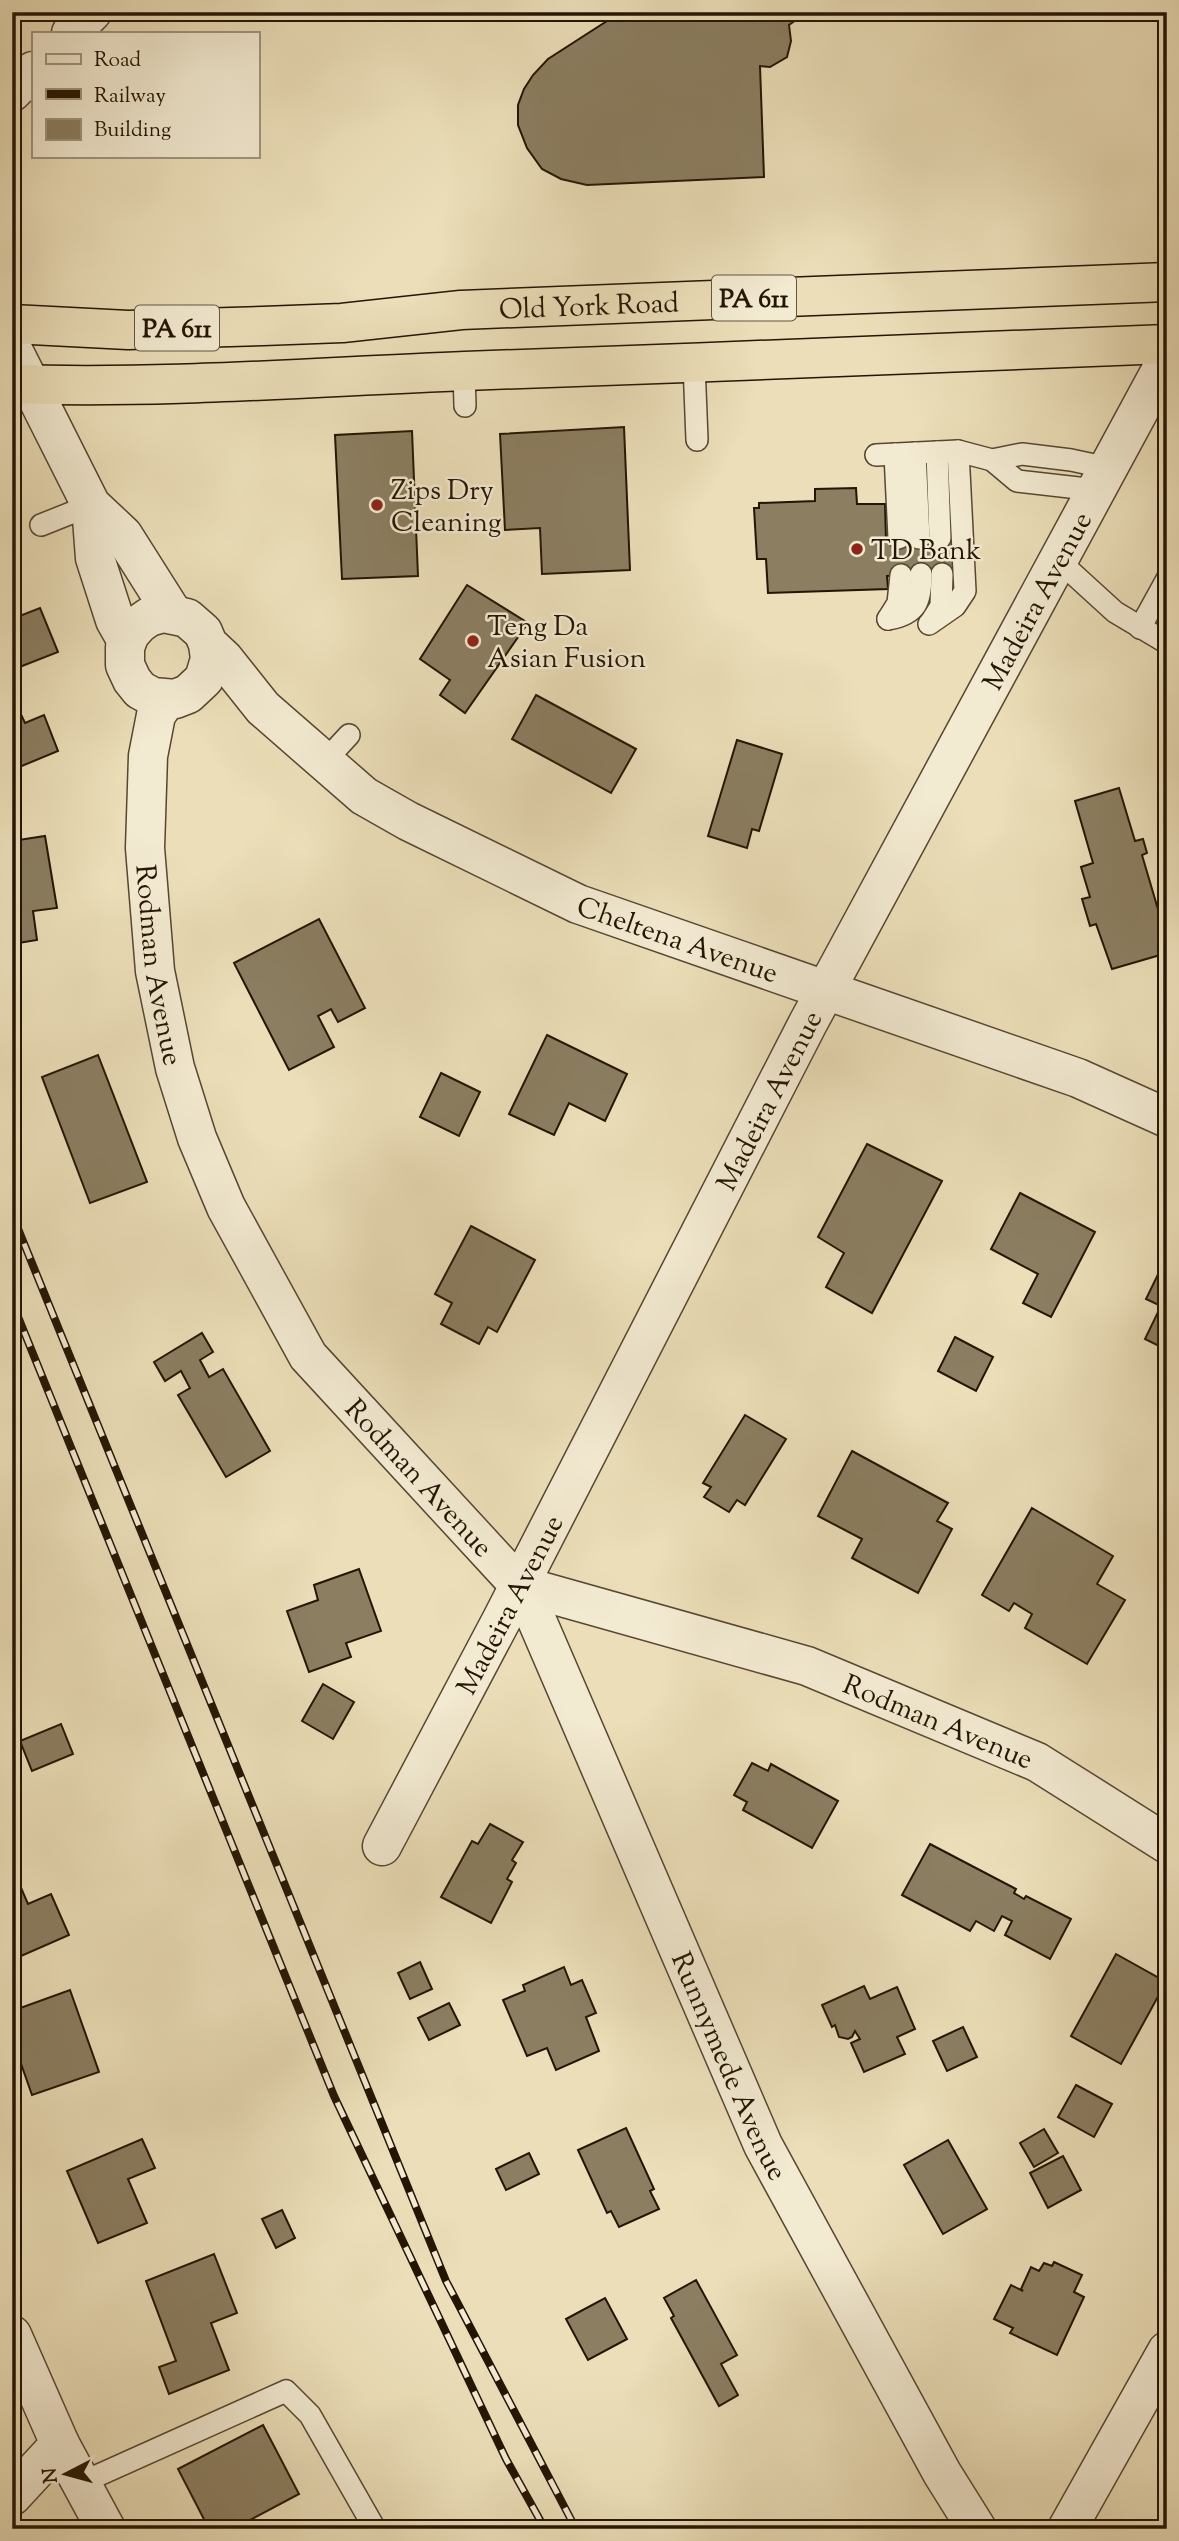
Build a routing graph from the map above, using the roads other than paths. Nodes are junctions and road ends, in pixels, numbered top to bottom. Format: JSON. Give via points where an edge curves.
{"nodes":[{"id":1,"x":92,"y":12,"type":"edge"},
{"id":2,"x":72,"y":32,"type":"edge"},
{"id":3,"x":32,"y":72,"type":"edge"},
{"id":4,"x":12,"y":92,"type":"edge"},
{"id":5,"x":1167,"y":282,"type":"edge"},
{"id":6,"x":12,"y":324,"type":"edge"},
{"id":7,"x":1167,"y":344,"type":"edge"},
{"id":8,"x":12,"y":348,"type":"edge"},
{"id":9,"x":1167,"y":359,"type":"edge"},
{"id":10,"x":694,"y":364,"type":"junction"},
{"id":11,"x":21,"y":384,"type":"edge"},
{"id":12,"x":697,"y":440,"type":"dead end"},
{"id":13,"x":947,"y":452,"type":"junction"},
{"id":14,"x":1102,"y":479,"type":"junction"},
{"id":15,"x":91,"y":505,"type":"junction"},
{"id":16,"x":41,"y":525,"type":"dead end"},
{"id":17,"x":1058,"y":560,"type":"junction"},
{"id":18,"x":1167,"y":579,"type":"edge"},
{"id":19,"x":173,"y":614,"type":"junction"},
{"id":20,"x":888,"y":619,"type":"dead end"},
{"id":21,"x":1140,"y":628,"type":"junction"},
{"id":22,"x":127,"y":641,"type":"junction"},
{"id":23,"x":1167,"y":643,"type":"edge"},
{"id":24,"x":200,"y":672,"type":"junction"},
{"id":25,"x":131,"y":680,"type":"junction"},
{"id":26,"x":146,"y":790,"type":"junction"},
{"id":27,"x":827,"y":990,"type":"junction"},
{"id":28,"x":1167,"y":1118,"type":"edge"},
{"id":29,"x":519,"y":1585,"type":"junction"},
{"id":30,"x":1167,"y":1844,"type":"edge"},
{"id":31,"x":382,"y":1846,"type":"dead end"},
{"id":32,"x":12,"y":2335,"type":"edge"},
{"id":33,"x":1167,"y":2351,"type":"edge"},
{"id":34,"x":60,"y":2444,"type":"junction"},
{"id":35,"x":81,"y":2483,"type":"junction"},
{"id":36,"x":12,"y":2496,"type":"edge"},
{"id":37,"x":106,"y":2529,"type":"edge"},
{"id":38,"x":375,"y":2529,"type":"edge"},
{"id":39,"x":977,"y":2529,"type":"edge"},
{"id":40,"x":1067,"y":2529,"type":"edge"}],
"edges":[{"from":1,"to":2,"type":"street"},
{"from":3,"to":4,"type":"street"},
{"from":5,"to":6,"type":"highway","name":"Old York Road","number":"PA 611","via":[[461,310],[263,326],[128,330]]},
{"from":7,"to":10,"type":"highway","number":"PA 611"},
{"from":8,"to":11,"type":"street","name":"Cheltena Avenue"},
{"from":9,"to":14,"type":"street","name":"Madeira Avenue"},
{"from":10,"to":11,"type":"highway","number":"PA 611","via":[[464,388],[265,382]]},
{"from":10,"to":12,"type":"lane"},
{"from":11,"to":15,"type":"street","name":"Cheltena Avenue"},
{"from":13,"to":13,"type":"lane","via":[[919,538],[895,454]]},
{"from":13,"to":14,"type":"lane","via":[[992,460],[1022,454],[1071,460]]},
{"from":13,"to":20,"type":"lane","via":[[965,591],[955,606],[929,624],[941,606],[921,574],[921,594],[913,609]]},
{"from":14,"to":17,"type":"street","name":"Madeira Avenue"},
{"from":15,"to":16,"type":"lane"},
{"from":15,"to":19,"type":"street","name":"Cheltena Avenue","via":[[123,535]]},
{"from":15,"to":22,"type":"street","name":"Cheltena Avenue","via":[[95,558]]},
{"from":17,"to":21,"type":"lane","via":[[1115,612]]},
{"from":17,"to":27,"type":"street","name":"Madeira Avenue"},
{"from":18,"to":21,"type":"lane"},
{"from":19,"to":22,"type":"street","via":[[144,620]]},
{"from":19,"to":24,"type":"street","name":"Cheltena Avenue","via":[[196,624]]},
{"from":21,"to":23,"type":"lane"},
{"from":22,"to":25,"type":"street","via":[[125,665]]},
{"from":24,"to":25,"type":"street","name":"Cheltena Avenue","via":[[147,694]]},
{"from":24,"to":26,"type":"street","name":"Rodman Avenue","via":[[156,715]]},
{"from":24,"to":27,"type":"street","name":"Cheltena Avenue","via":[[337,748],[364,796],[408,821],[578,904]]},
{"from":25,"to":26,"type":"street","name":"Rodman Avenue"},
{"from":26,"to":29,"type":"street","name":"Rodman Avenue","via":[[145,848],[155,971],[175,1068],[226,1207],[308,1356]]},
{"from":27,"to":28,"type":"street","name":"Cheltena Avenue","via":[[1078,1078]]},
{"from":27,"to":29,"type":"street","name":"Madeira Avenue"},
{"from":29,"to":30,"type":"street","name":"Rodman Avenue","via":[[807,1666],[1038,1762]]},
{"from":29,"to":31,"type":"street","name":"Madeira Avenue"},
{"from":29,"to":39,"type":"street","name":"Runnymede Avenue","via":[[763,2145]]},
{"from":32,"to":34,"type":"street"},
{"from":33,"to":40,"type":"street"},
{"from":34,"to":35,"type":"street"},
{"from":34,"to":36,"type":"street"},
{"from":35,"to":37,"type":"street"},
{"from":35,"to":38,"type":"lane","via":[[286,2391],[310,2415]]}]}
